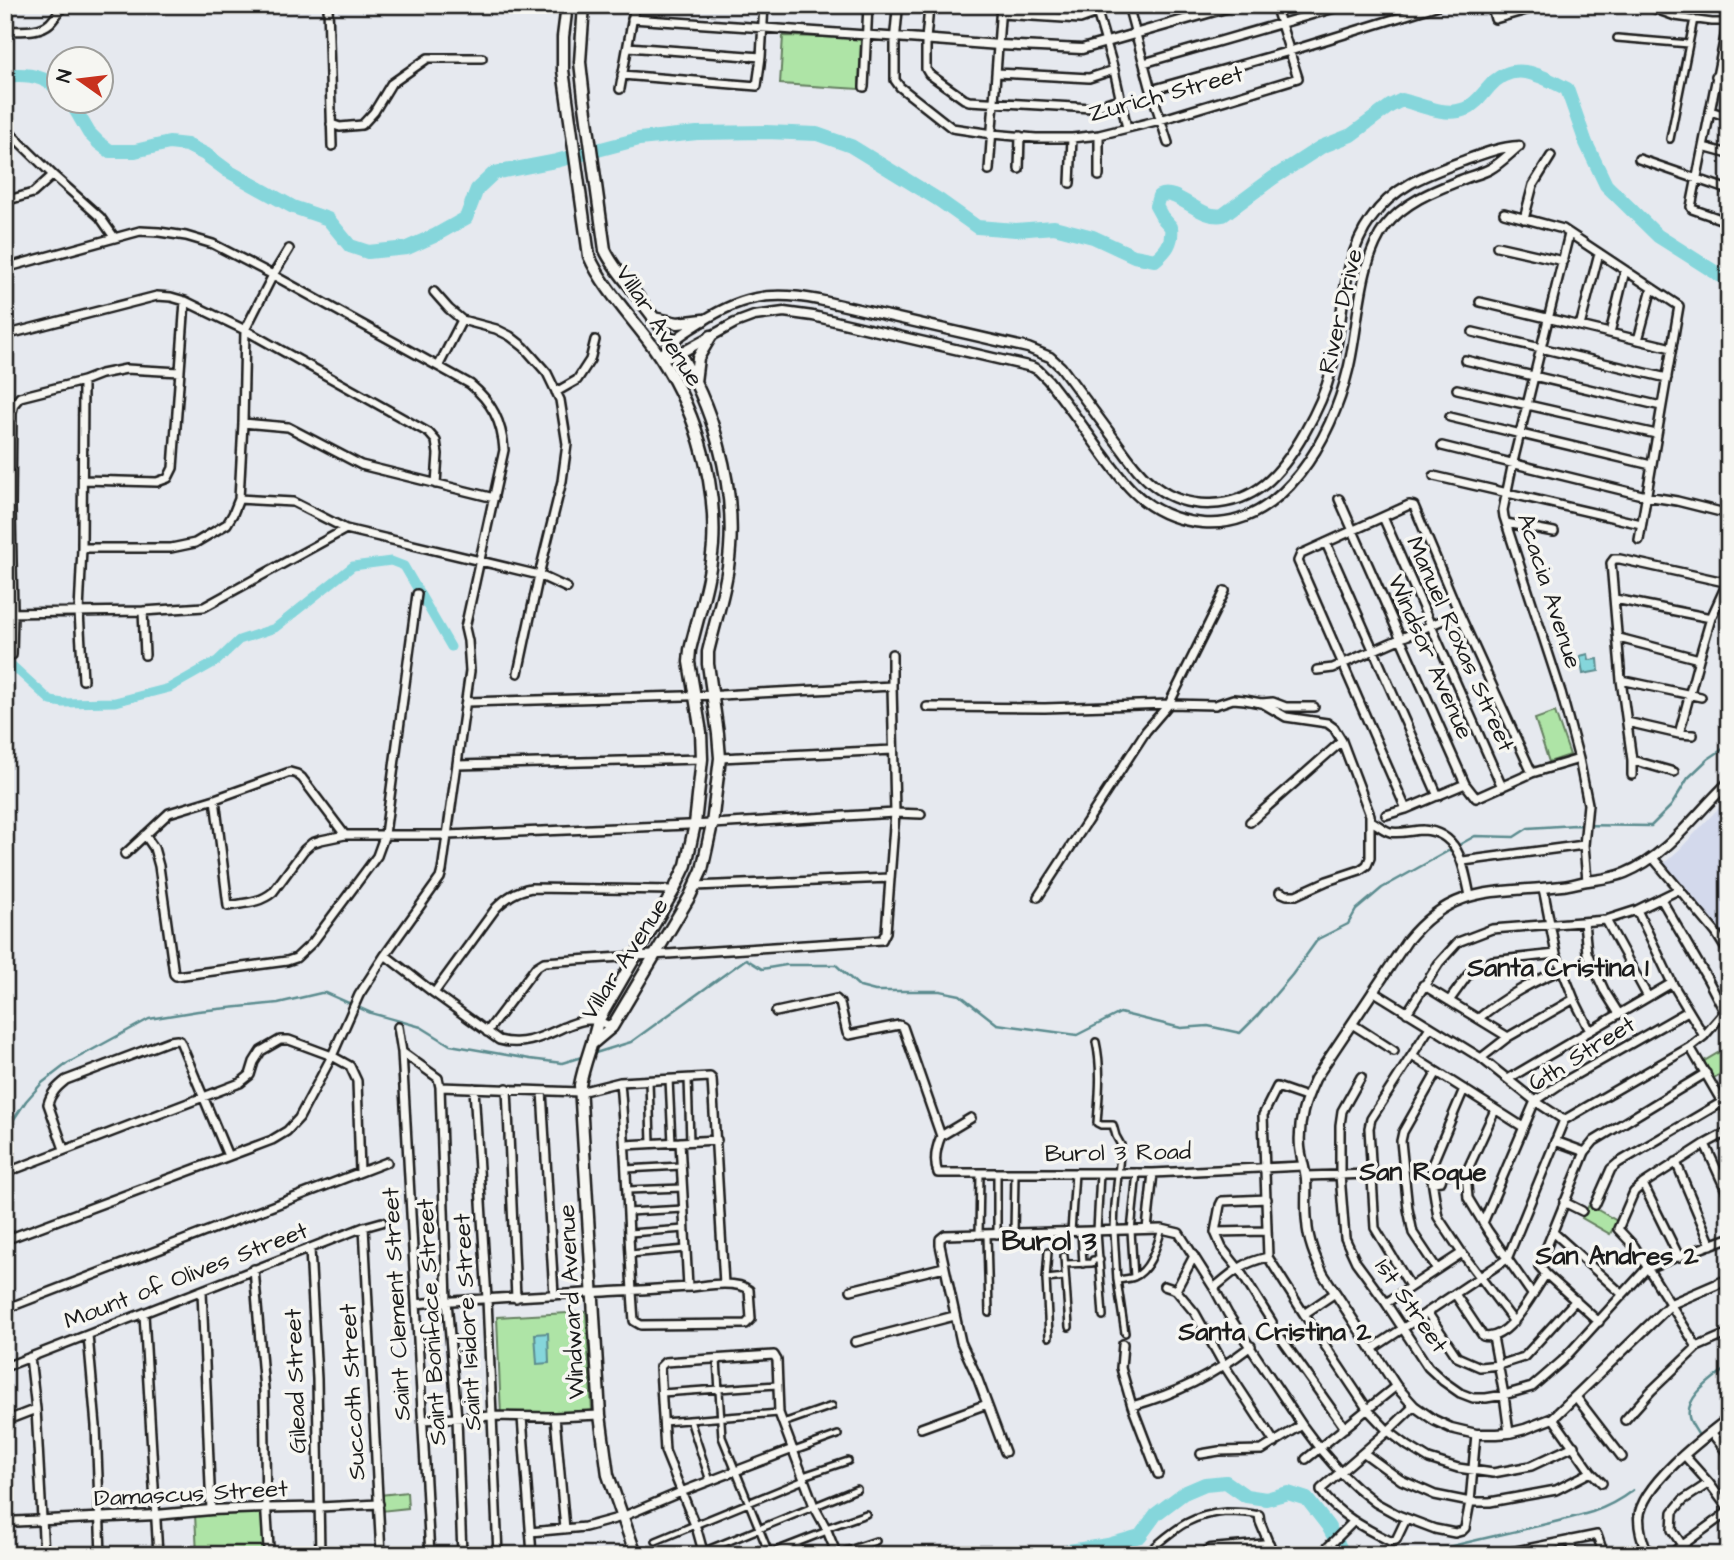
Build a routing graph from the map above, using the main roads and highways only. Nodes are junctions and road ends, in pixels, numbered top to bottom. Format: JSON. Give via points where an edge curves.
{"nodes":[{"id":1,"x":567,"y":5,"type":"edge"},
{"id":2,"x":584,"y":5,"type":"edge"},
{"id":3,"x":653,"y":318,"type":"junction"},
{"id":4,"x":703,"y":320,"type":"road end"},
{"id":5,"x":711,"y":336,"type":"road end"},
{"id":6,"x":695,"y":383,"type":"junction"},
{"id":7,"x":593,"y":1043,"type":"junction"},
{"id":8,"x":635,"y":1552,"type":"edge"}],
"edges":[{"from":1,"to":7,"type":"main road","name":"Villar Avenue","via":[[563,70],[587,248],[593,265],[660,358],[683,400],[708,477],[713,534],[689,662],[702,760],[686,866],[598,1021]]},
{"from":2,"to":3,"type":"main road","name":"Villar Avenue","via":[[580,62],[604,243],[608,257]]},
{"from":3,"to":4,"type":"main road","via":[[678,323]]},
{"from":3,"to":6,"type":"main road","name":"Villar Avenue"},
{"from":5,"to":6,"type":"main road","via":[[698,358]]},
{"from":6,"to":7,"type":"main road","name":"Villar Avenue","via":[[720,453],[730,524],[728,569],[708,652],[720,758],[712,824],[695,886],[612,1027]]},
{"from":7,"to":8,"type":"main road","name":"Windward Avenue","via":[[580,1089],[600,1415],[608,1475]]}]}
